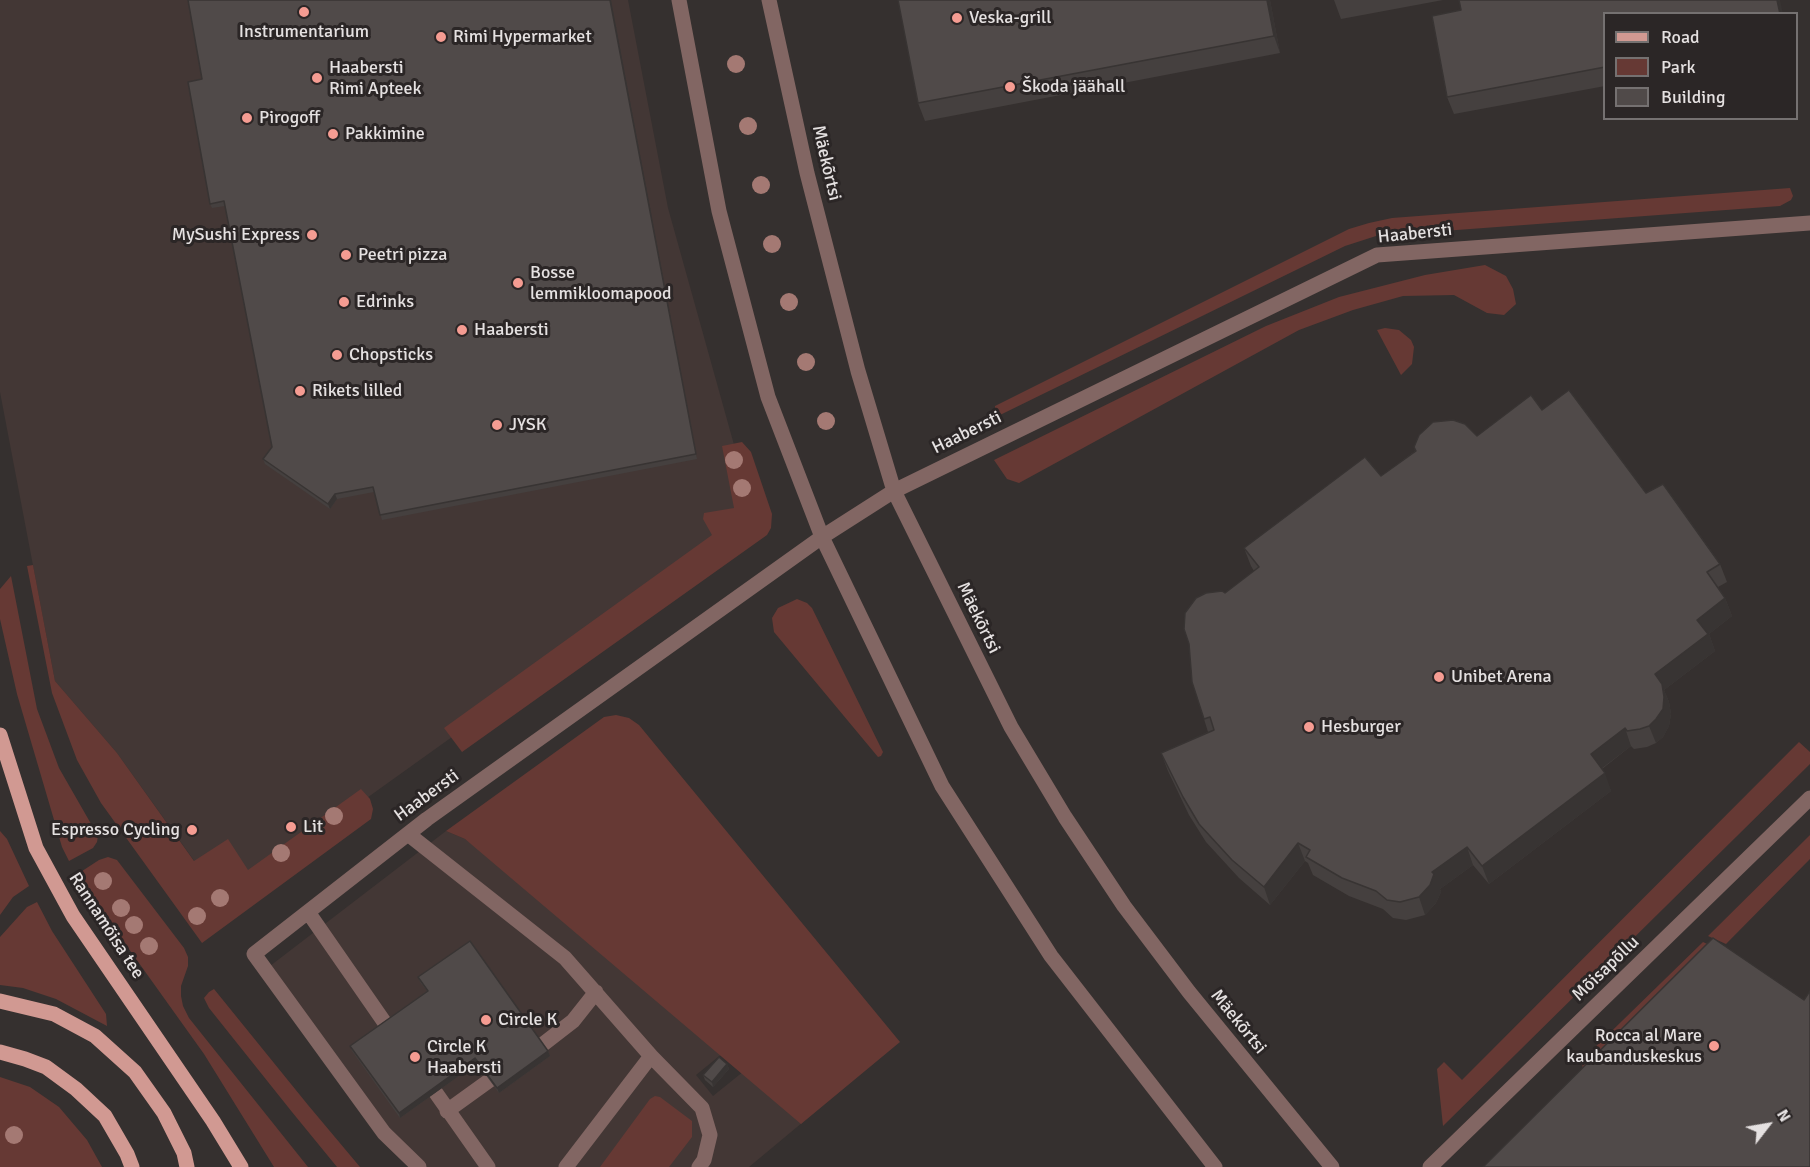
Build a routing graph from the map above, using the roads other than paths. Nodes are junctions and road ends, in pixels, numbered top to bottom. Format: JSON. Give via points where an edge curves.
{"nodes":[{"id":1,"x":679,"y":0,"type":"edge"},
{"id":2,"x":769,"y":0,"type":"edge"},
{"id":3,"x":1810,"y":224,"type":"edge"},
{"id":4,"x":894,"y":490,"type":"junction"},
{"id":5,"x":822,"y":537,"type":"junction"},
{"id":6,"x":0,"y":735,"type":"edge"},
{"id":7,"x":1810,"y":798,"type":"edge"},
{"id":8,"x":408,"y":834,"type":"junction"},
{"id":9,"x":308,"y":912,"type":"junction"},
{"id":10,"x":596,"y":992,"type":"junction"},
{"id":11,"x":0,"y":1000,"type":"edge"},
{"id":12,"x":387,"y":1026,"type":"edge"},
{"id":13,"x":542,"y":1045,"type":"edge"},
{"id":14,"x":0,"y":1052,"type":"edge"},
{"id":15,"x":651,"y":1056,"type":"junction"},
{"id":16,"x":490,"y":1080,"type":"edge"},
{"id":17,"x":436,"y":1093,"type":"edge"},
{"id":18,"x":447,"y":1111,"type":"junction"},
{"id":19,"x":213,"y":1121,"type":"junction"},
{"id":20,"x":132,"y":1167,"type":"edge"},
{"id":21,"x":187,"y":1167,"type":"edge"},
{"id":22,"x":228,"y":1167,"type":"edge"},
{"id":23,"x":241,"y":1167,"type":"edge"},
{"id":24,"x":419,"y":1167,"type":"edge"},
{"id":25,"x":488,"y":1167,"type":"edge"},
{"id":26,"x":566,"y":1167,"type":"edge"},
{"id":27,"x":699,"y":1167,"type":"edge"},
{"id":28,"x":1215,"y":1167,"type":"edge"},
{"id":29,"x":1332,"y":1167,"type":"edge"},
{"id":30,"x":1430,"y":1167,"type":"edge"}],
"edges":[{"from":1,"to":5,"type":"street","via":[[719,210],[768,397]]},
{"from":2,"to":4,"type":"street","name":"Mäekõrtsi","via":[[810,184]]},
{"from":3,"to":4,"type":"street","name":"Haabersti","via":[[1377,255]]},
{"from":4,"to":5,"type":"street","name":"Haabersti"},
{"from":4,"to":29,"type":"street","name":"Mäekõrtsi","via":[[1011,727],[1065,817],[1124,906],[1189,992]]},
{"from":5,"to":8,"type":"street","name":"Haabersti"},
{"from":5,"to":28,"type":"street","via":[[942,786],[1051,956]]},
{"from":6,"to":19,"type":"main road","name":"Rannamõisa tee","via":[[36,848],[73,916]]},
{"from":7,"to":30,"type":"street","name":"Mõisapõllu"},
{"from":8,"to":9,"type":"street","name":"Haabersti"},
{"from":8,"to":10,"type":"street","via":[[565,958]]},
{"from":9,"to":12,"type":"street"},
{"from":9,"to":24,"type":"street","name":"Haabersti","via":[[254,954],[384,1133]]},
{"from":10,"to":13,"type":"street","via":[[573,1021]]},
{"from":10,"to":15,"type":"street"},
{"from":11,"to":21,"type":"main road","via":[[54,1014],[95,1036],[135,1072],[164,1113]]},
{"from":14,"to":20,"type":"main road","via":[[46,1067],[76,1089],[105,1116]]},
{"from":15,"to":26,"type":"street"},
{"from":15,"to":27,"type":"street","via":[[702,1108],[710,1135]]},
{"from":16,"to":18,"type":"street"},
{"from":17,"to":18,"type":"street"},
{"from":18,"to":25,"type":"street"},
{"from":19,"to":22,"type":"main road"},
{"from":19,"to":23,"type":"main road"}]}
